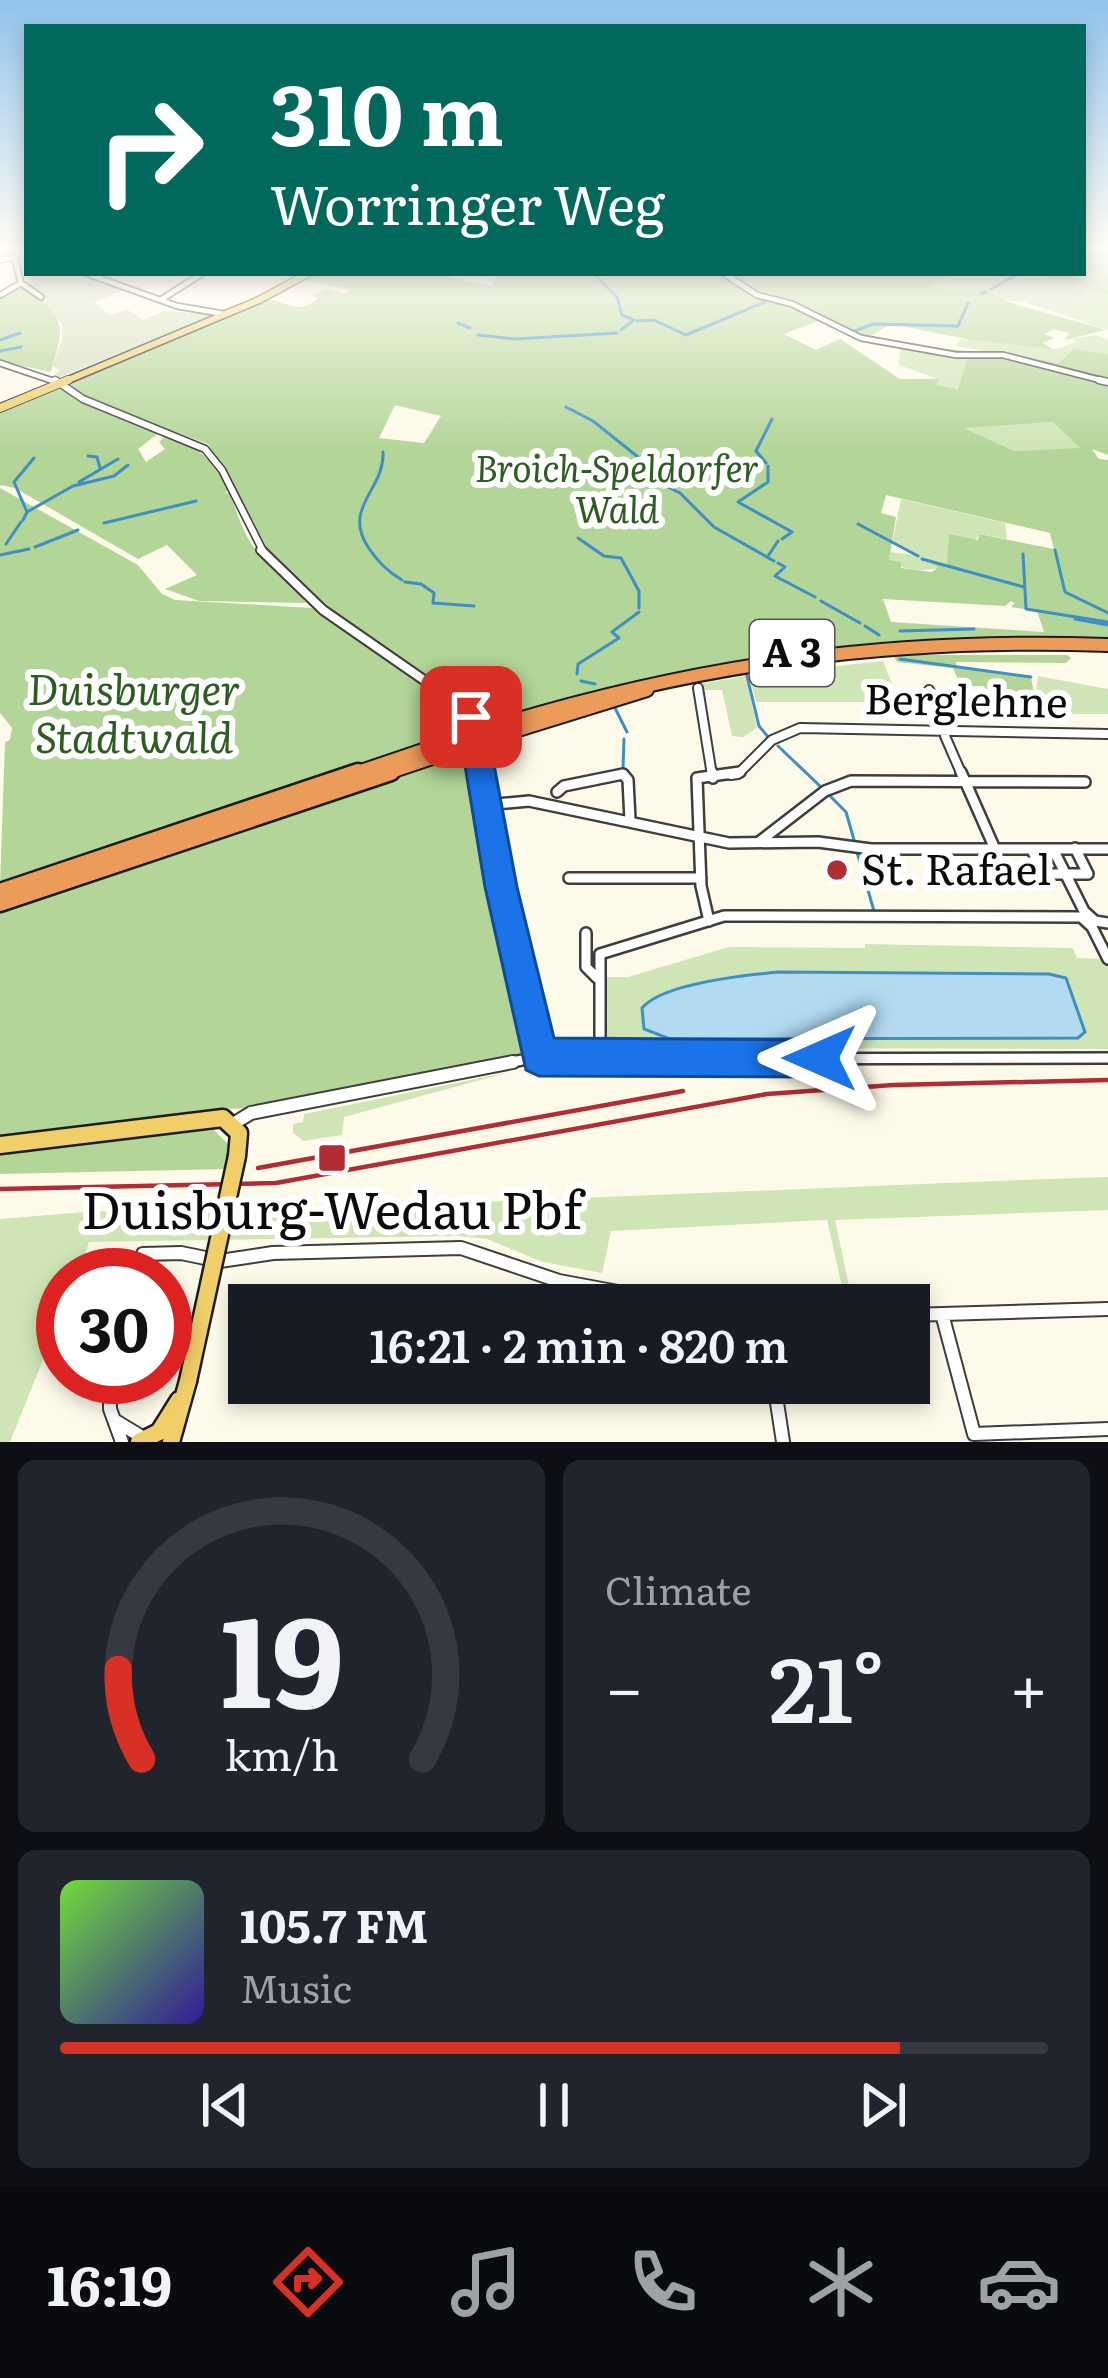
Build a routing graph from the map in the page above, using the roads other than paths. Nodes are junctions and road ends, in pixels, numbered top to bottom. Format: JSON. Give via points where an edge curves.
{"nodes":[{"id":1,"x":214,"y":318,"type":"edge"},
{"id":2,"x":822,"y":318,"type":"edge"},
{"id":3,"x":0,"y":363,"type":"edge"},
{"id":4,"x":59,"y":382,"type":"junction"},
{"id":5,"x":1108,"y":382,"type":"edge"},
{"id":6,"x":0,"y":408,"type":"edge"},
{"id":7,"x":1108,"y":649,"type":"edge"},
{"id":8,"x":698,"y":688,"type":"dead end"},
{"id":9,"x":928,"y":690,"type":"dead end"},
{"id":10,"x":947,"y":729,"type":"junction"},
{"id":11,"x":1108,"y":734,"type":"edge"},
{"id":12,"x":465,"y":741,"type":"junction"},
{"id":13,"x":713,"y":778,"type":"junction"},
{"id":14,"x":964,"y":779,"type":"junction"},
{"id":15,"x":1085,"y":782,"type":"dead end"},
{"id":16,"x":556,"y":792,"type":"dead end"},
{"id":17,"x":484,"y":805,"type":"junction"},
{"id":18,"x":631,"y":820,"type":"junction"},
{"id":19,"x":780,"y":828,"type":"junction"},
{"id":20,"x":701,"y":836,"type":"junction"},
{"id":21,"x":759,"y":842,"type":"junction"},
{"id":22,"x":784,"y":842,"type":"junction"},
{"id":23,"x":1075,"y":848,"type":"junction"},
{"id":24,"x":1108,"y":848,"type":"edge"},
{"id":25,"x":995,"y":849,"type":"junction"},
{"id":26,"x":1032,"y":849,"type":"junction"},
{"id":27,"x":1053,"y":849,"type":"junction"},
{"id":28,"x":1065,"y":874,"type":"junction"},
{"id":29,"x":569,"y":878,"type":"dead end"},
{"id":30,"x":701,"y":878,"type":"junction"},
{"id":31,"x":0,"y":892,"type":"edge"},
{"id":32,"x":0,"y":903,"type":"edge"},
{"id":33,"x":1083,"y":914,"type":"junction"},
{"id":34,"x":709,"y":921,"type":"junction"},
{"id":35,"x":1098,"y":924,"type":"edge"},
{"id":36,"x":586,"y":933,"type":"dead end"},
{"id":37,"x":1108,"y":958,"type":"edge"},
{"id":38,"x":597,"y":978,"type":"junction"},
{"id":39,"x":600,"y":1055,"type":"junction"},
{"id":40,"x":539,"y":1057,"type":"junction"},
{"id":41,"x":1108,"y":1058,"type":"edge"},
{"id":42,"x":236,"y":1129,"type":"junction"},
{"id":43,"x":0,"y":1145,"type":"edge"},
{"id":44,"x":192,"y":1255,"type":"edge"},
{"id":45,"x":578,"y":1284,"type":"edge"},
{"id":46,"x":1108,"y":1309,"type":"edge"},
{"id":47,"x":930,"y":1314,"type":"edge"},
{"id":48,"x":942,"y":1314,"type":"junction"},
{"id":49,"x":112,"y":1404,"type":"edge"},
{"id":50,"x":777,"y":1404,"type":"edge"},
{"id":51,"x":113,"y":1419,"type":"junction"},
{"id":52,"x":1108,"y":1429,"type":"edge"},
{"id":53,"x":157,"y":1439,"type":"edge"},
{"id":54,"x":122,"y":1442,"type":"edge"},
{"id":55,"x":783,"y":1442,"type":"edge"}],
"edges":[{"from":1,"to":4,"type":"main road"},
{"from":2,"to":5,"type":"street","via":[[861,338],[1004,355]]},
{"from":3,"to":4,"type":"street"},
{"from":4,"to":6,"type":"main road"},
{"from":4,"to":17,"type":"street","via":[[208,452],[261,550],[323,610],[470,712]]},
{"from":7,"to":12,"type":"highway","number":"A 3","bridge":true,"via":[[961,649],[779,663]]},
{"from":8,"to":13,"type":"street"},
{"from":9,"to":10,"type":"street"},
{"from":10,"to":11,"type":"street","name":"Berglehne"},
{"from":10,"to":13,"type":"street","name":"Berglehne","via":[[800,728],[772,740],[738,774]]},
{"from":10,"to":14,"type":"street"},
{"from":12,"to":31,"type":"highway","number":"A 3"},
{"from":12,"to":32,"type":"highway","number":"A 3"},
{"from":13,"to":20,"type":"street","name":"Berglehne","via":[[697,778]]},
{"from":14,"to":15,"type":"street"},
{"from":14,"to":19,"type":"street","via":[[850,781]]},
{"from":14,"to":25,"type":"street"},
{"from":16,"to":18,"type":"street","via":[[623,774]]},
{"from":17,"to":18,"type":"street","via":[[521,800]]},
{"from":17,"to":40,"type":"street"},
{"from":18,"to":20,"type":"street"},
{"from":19,"to":21,"type":"street"},
{"from":19,"to":22,"type":"street"},
{"from":20,"to":21,"type":"street"},
{"from":20,"to":30,"type":"street"},
{"from":21,"to":22,"type":"street"},
{"from":22,"to":25,"type":"street"},
{"from":23,"to":24,"type":"street"},
{"from":23,"to":27,"type":"street"},
{"from":23,"to":28,"type":"street","via":[[1088,874]]},
{"from":25,"to":26,"type":"street"},
{"from":26,"to":27,"type":"street"},
{"from":26,"to":28,"type":"street","via":[[1043,874]]},
{"from":27,"to":28,"type":"street"},
{"from":28,"to":33,"type":"street"},
{"from":29,"to":30,"type":"street"},
{"from":30,"to":34,"type":"street"},
{"from":33,"to":34,"type":"street"},
{"from":33,"to":35,"type":"street"},
{"from":34,"to":38,"type":"street","via":[[600,954]]},
{"from":35,"to":37,"type":"street"},
{"from":36,"to":38,"type":"street","via":[[586,967]]},
{"from":38,"to":39,"type":"street"},
{"from":39,"to":40,"type":"street"},
{"from":39,"to":41,"type":"street"},
{"from":40,"to":42,"type":"street","via":[[267,1111]]},
{"from":42,"to":43,"type":"main road","via":[[211,1119]]},
{"from":42,"to":53,"type":"main road","bridge":true,"via":[[237,1156],[188,1381]]},
{"from":44,"to":45,"type":"street","via":[[220,1261],[461,1248]]},
{"from":46,"to":48,"type":"street"},
{"from":47,"to":48,"type":"street"},
{"from":48,"to":52,"type":"street","via":[[974,1434]]},
{"from":49,"to":51,"type":"street"},
{"from":50,"to":55,"type":"street"},
{"from":51,"to":53,"type":"street"},
{"from":51,"to":54,"type":"street"}]}
